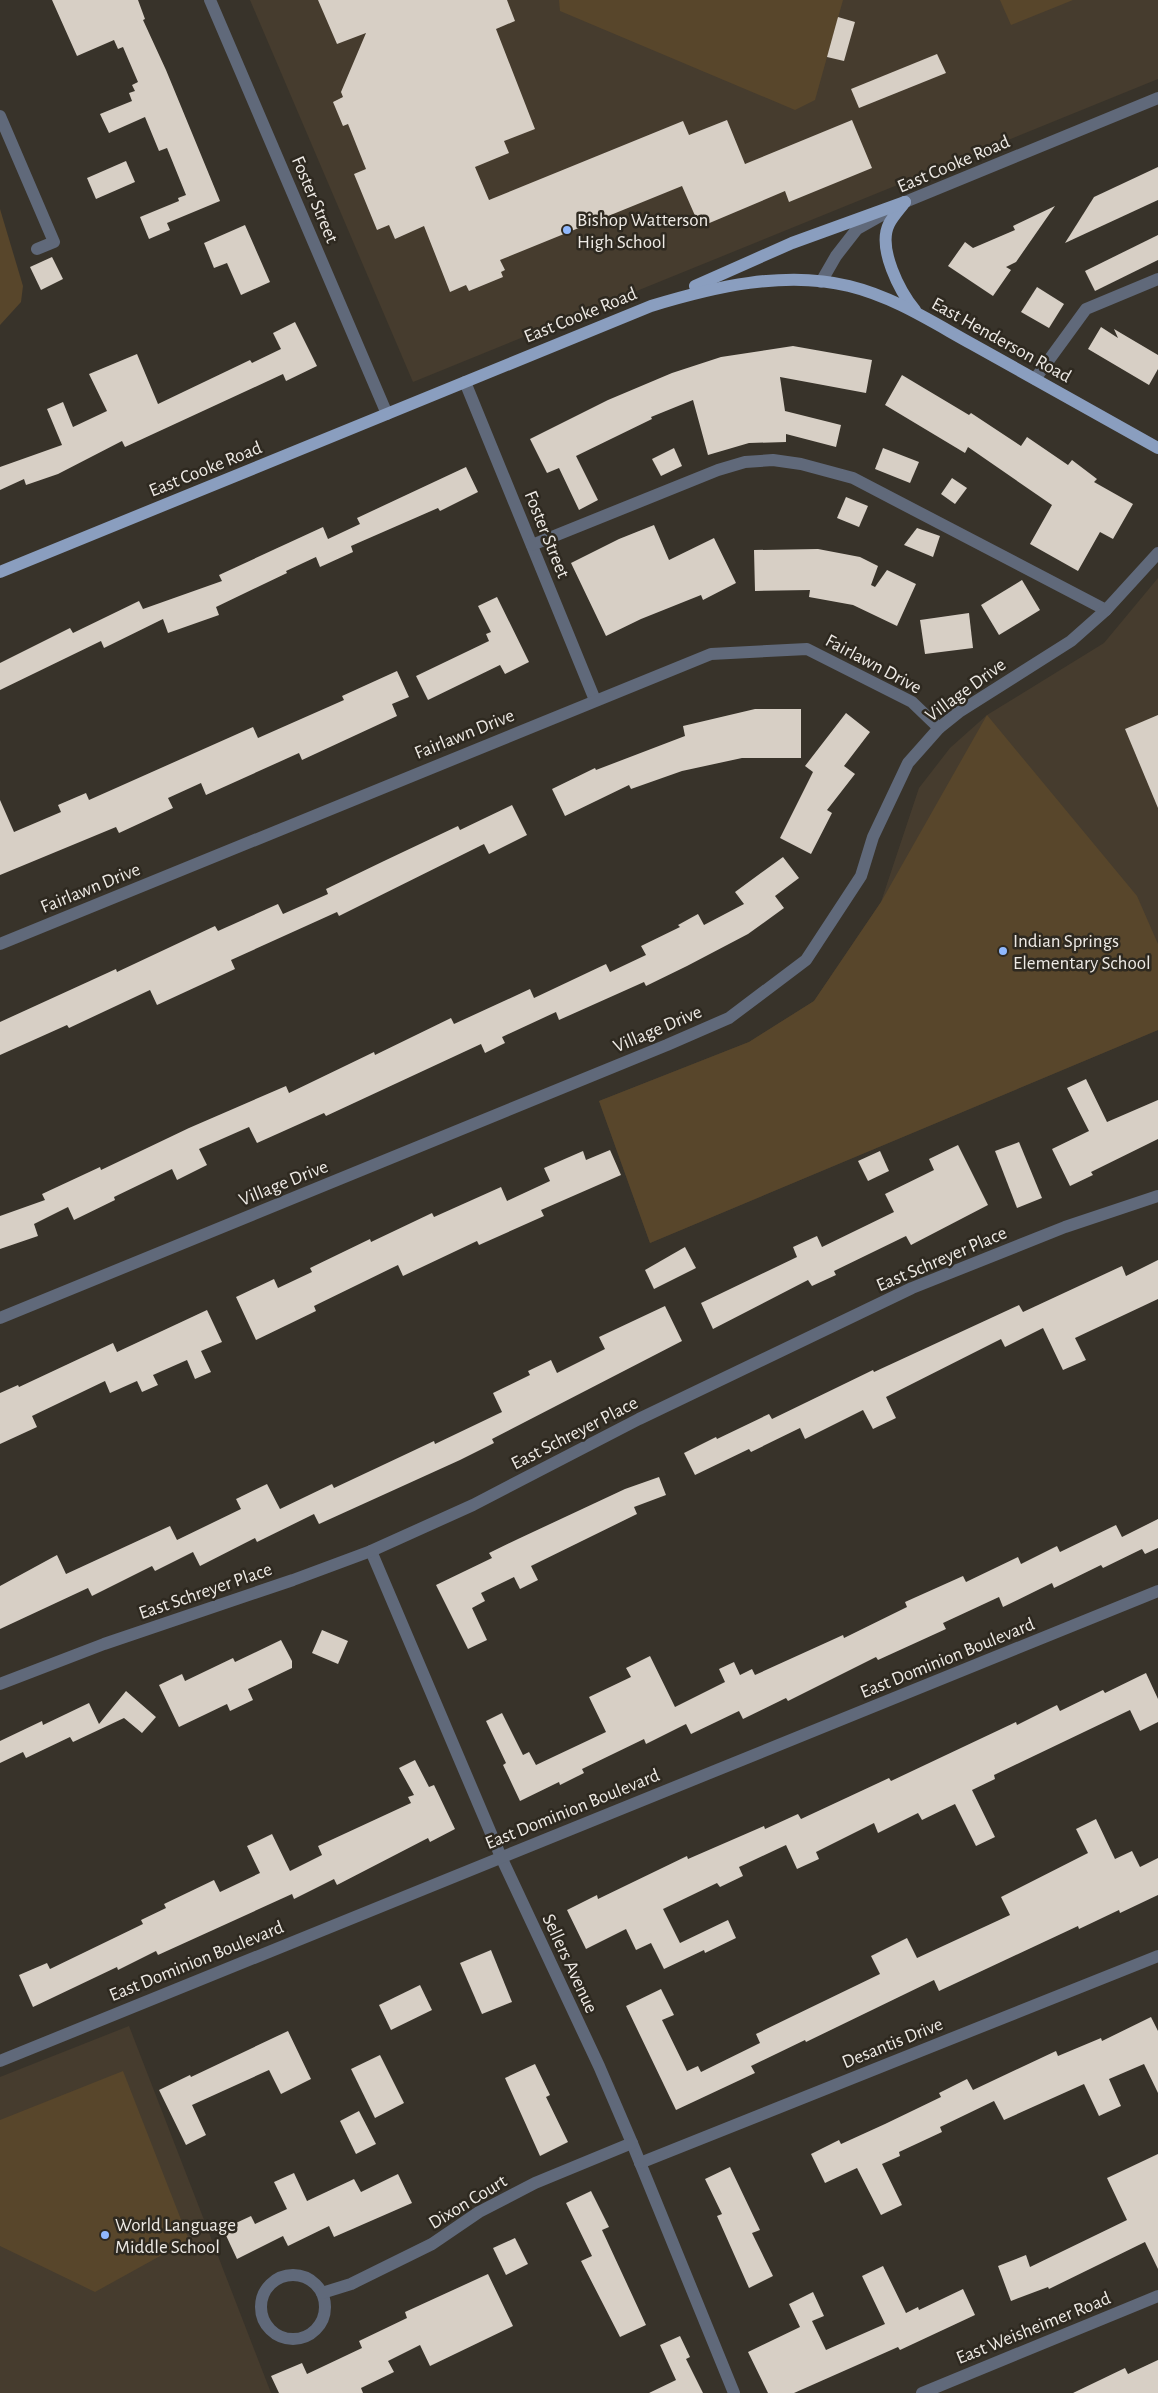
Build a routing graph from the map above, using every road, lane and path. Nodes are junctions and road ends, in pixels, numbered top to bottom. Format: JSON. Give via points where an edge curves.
{"nodes":[{"id":1,"x":210,"y":0,"type":"edge"},
{"id":2,"x":1158,"y":98,"type":"edge"},
{"id":3,"x":0,"y":116,"type":"edge"},
{"id":4,"x":905,"y":202,"type":"junction"},
{"id":5,"x":37,"y":249,"type":"dead end"},
{"id":6,"x":1158,"y":279,"type":"edge"},
{"id":7,"x":821,"y":282,"type":"junction"},
{"id":8,"x":651,"y":306,"type":"junction"},
{"id":9,"x":916,"y":312,"type":"junction"},
{"id":10,"x":1035,"y":379,"type":"junction"},
{"id":11,"x":465,"y":382,"type":"junction"},
{"id":12,"x":387,"y":414,"type":"junction"},
{"id":13,"x":1158,"y":448,"type":"edge"},
{"id":14,"x":532,"y":545,"type":"junction"},
{"id":15,"x":1158,"y":553,"type":"edge"},
{"id":16,"x":0,"y":572,"type":"edge"},
{"id":17,"x":1106,"y":610,"type":"junction"},
{"id":18,"x":595,"y":700,"type":"junction"},
{"id":19,"x":939,"y":728,"type":"junction"},
{"id":20,"x":0,"y":944,"type":"edge"},
{"id":21,"x":1158,"y":1196,"type":"edge"},
{"id":22,"x":0,"y":1318,"type":"edge"},
{"id":23,"x":371,"y":1551,"type":"junction"},
{"id":24,"x":1158,"y":1591,"type":"edge"},
{"id":25,"x":0,"y":1684,"type":"edge"},
{"id":26,"x":501,"y":1857,"type":"junction"},
{"id":27,"x":1158,"y":1956,"type":"edge"},
{"id":28,"x":0,"y":2061,"type":"edge"},
{"id":29,"x":632,"y":2143,"type":"junction"},
{"id":30,"x":640,"y":2163,"type":"junction"},
{"id":31,"x":322,"y":2293,"type":"junction"},
{"id":32,"x":1158,"y":2296,"type":"edge"},
{"id":33,"x":734,"y":2393,"type":"edge"},
{"id":34,"x":922,"y":2393,"type":"edge"}],
"edges":[{"from":1,"to":12,"type":"street","name":"Foster Street"},
{"from":2,"to":4,"type":"street","name":"East Cooke Road"},
{"from":3,"to":5,"type":"street","via":[[54,242]]},
{"from":4,"to":7,"type":"street","name":"East Cooke Road","via":[[858,229],[836,256]]},
{"from":4,"to":8,"type":"main road","via":[[792,243]]},
{"from":4,"to":9,"type":"main road","via":[[888,226],[887,244],[895,281]]},
{"from":6,"to":10,"type":"street","via":[[1086,309]]},
{"from":7,"to":8,"type":"main road","name":"East Cooke Road","via":[[763,281],[706,289]]},
{"from":7,"to":9,"type":"main road","name":"East Henderson Road","via":[[871,292]]},
{"from":8,"to":11,"type":"main road","name":"East Cooke Road"},
{"from":9,"to":10,"type":"main road","name":"East Henderson Road"},
{"from":10,"to":13,"type":"main road","name":"East Henderson Road"},
{"from":11,"to":12,"type":"main road","name":"East Cooke Road"},
{"from":11,"to":14,"type":"street","name":"Foster Street"},
{"from":12,"to":16,"type":"main road","name":"East Cooke Road"},
{"from":14,"to":17,"type":"street","via":[[718,470],[745,462],[773,460],[853,478]]},
{"from":14,"to":18,"type":"street","name":"Foster Street"},
{"from":15,"to":17,"type":"street","name":"Village Drive"},
{"from":17,"to":19,"type":"street","name":"Village Drive","via":[[1071,641],[984,695]]},
{"from":18,"to":19,"type":"street","name":"Fairlawn Drive","via":[[711,654],[807,649],[912,702]]},
{"from":18,"to":20,"type":"street","name":"Fairlawn Drive"},
{"from":19,"to":22,"type":"street","name":"Village Drive","via":[[908,763],[873,837],[861,876],[806,960],[729,1018]]},
{"from":21,"to":23,"type":"street","name":"East Schreyer Place","via":[[1065,1227],[912,1288],[639,1419],[473,1505]]},
{"from":23,"to":25,"type":"street","name":"East Schreyer Place","via":[[104,1644]]},
{"from":23,"to":26,"type":"street","name":"Sellers Avenue"},
{"from":24,"to":26,"type":"street","name":"East Dominion Boulevard"},
{"from":26,"to":28,"type":"street","name":"East Dominion Boulevard"},
{"from":26,"to":29,"type":"street","name":"Sellers Avenue"},
{"from":27,"to":30,"type":"street","name":"Desantis Drive"},
{"from":29,"to":30,"type":"street","name":"Sellers Avenue"},
{"from":29,"to":31,"type":"street","name":"Dixon Court","via":[[520,2190],[479,2212],[432,2244],[352,2284]]},
{"from":30,"to":33,"type":"street","name":"Sellers Avenue"},
{"from":31,"to":31,"type":"street","via":[[322,2319],[305,2337],[280,2336],[267,2327],[262,2318],[261,2307],[268,2287],[276,2280],[286,2276],[307,2279]]},
{"from":32,"to":34,"type":"street","name":"East Weisheimer Road"}]}
